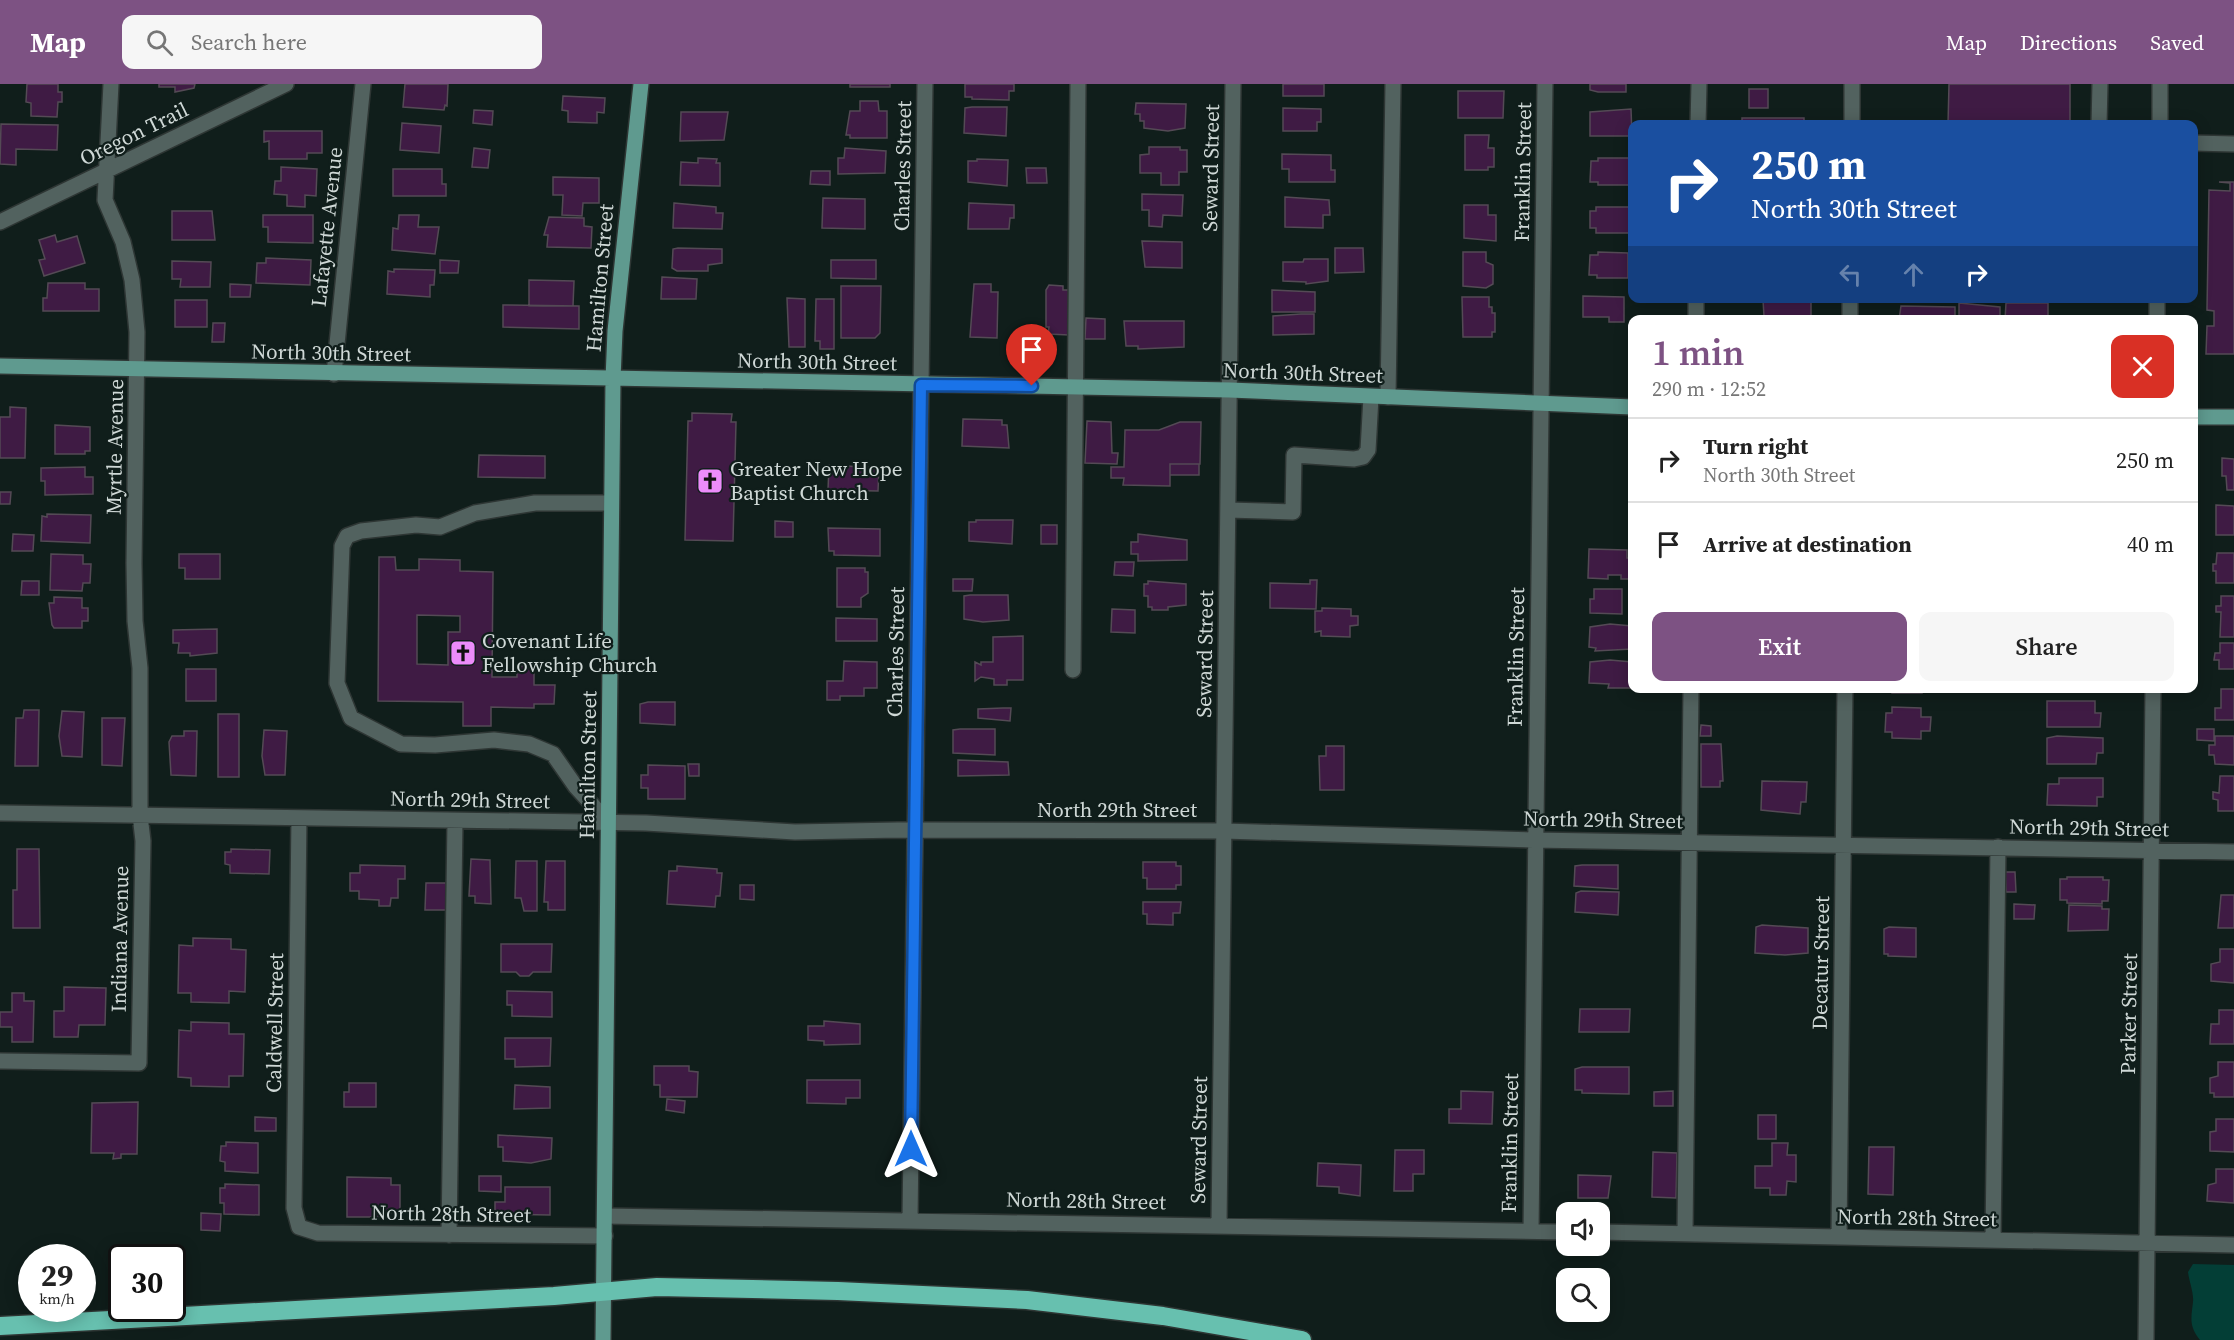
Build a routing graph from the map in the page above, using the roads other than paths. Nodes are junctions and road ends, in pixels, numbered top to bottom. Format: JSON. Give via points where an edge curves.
{"nodes":[{"id":1,"x":111,"y":84,"type":"edge"},
{"id":2,"x":286,"y":84,"type":"edge"},
{"id":3,"x":363,"y":84,"type":"edge"},
{"id":4,"x":640,"y":84,"type":"edge"},
{"id":5,"x":925,"y":84,"type":"edge"},
{"id":6,"x":1077,"y":84,"type":"edge"},
{"id":7,"x":1233,"y":84,"type":"edge"},
{"id":8,"x":1394,"y":84,"type":"edge"},
{"id":9,"x":1545,"y":84,"type":"edge"},
{"id":10,"x":1699,"y":84,"type":"edge"},
{"id":11,"x":1852,"y":84,"type":"edge"},
{"id":12,"x":2100,"y":84,"type":"edge"},
{"id":13,"x":2160,"y":84,"type":"edge"},
{"id":14,"x":1698,"y":120,"type":"edge"},
{"id":15,"x":1852,"y":120,"type":"edge"},
{"id":16,"x":2099,"y":120,"type":"edge"},
{"id":17,"x":2160,"y":120,"type":"edge"},
{"id":18,"x":2198,"y":143,"type":"edge"},
{"id":19,"x":2234,"y":144,"type":"edge"},
{"id":20,"x":106,"y":170,"type":"junction"},
{"id":21,"x":0,"y":222,"type":"edge"},
{"id":22,"x":0,"y":366,"type":"edge"},
{"id":23,"x":137,"y":369,"type":"junction"},
{"id":24,"x":334,"y":374,"type":"junction"},
{"id":25,"x":613,"y":379,"type":"junction"},
{"id":26,"x":921,"y":385,"type":"junction"},
{"id":27,"x":1076,"y":387,"type":"junction"},
{"id":28,"x":1230,"y":390,"type":"junction"},
{"id":29,"x":1371,"y":397,"type":"junction"},
{"id":30,"x":1388,"y":397,"type":"junction"},
{"id":31,"x":1542,"y":405,"type":"junction"},
{"id":32,"x":1628,"y":407,"type":"edge"},
{"id":33,"x":2198,"y":417,"type":"edge"},
{"id":34,"x":2234,"y":417,"type":"edge"},
{"id":35,"x":611,"y":503,"type":"junction"},
{"id":36,"x":1228,"y":510,"type":"junction"},
{"id":37,"x":1072,"y":670,"type":"dead end"},
{"id":38,"x":1691,"y":693,"type":"edge"},
{"id":39,"x":1845,"y":693,"type":"edge"},
{"id":40,"x":2153,"y":693,"type":"edge"},
{"id":41,"x":0,"y":813,"type":"edge"},
{"id":42,"x":140,"y":815,"type":"junction"},
{"id":43,"x":299,"y":818,"type":"junction"},
{"id":44,"x":455,"y":821,"type":"junction"},
{"id":45,"x":609,"y":823,"type":"junction"},
{"id":46,"x":914,"y":830,"type":"junction"},
{"id":47,"x":1224,"y":831,"type":"junction"},
{"id":48,"x":1534,"y":840,"type":"junction"},
{"id":49,"x":1689,"y":842,"type":"junction"},
{"id":50,"x":1843,"y":844,"type":"junction"},
{"id":51,"x":1998,"y":847,"type":"junction"},
{"id":52,"x":2152,"y":850,"type":"junction"},
{"id":53,"x":2234,"y":852,"type":"edge"},
{"id":54,"x":0,"y":1062,"type":"edge"},
{"id":55,"x":605,"y":1216,"type":"junction"},
{"id":56,"x":910,"y":1220,"type":"junction"},
{"id":57,"x":1219,"y":1224,"type":"junction"},
{"id":58,"x":299,"y":1227,"type":"joint"},
{"id":59,"x":1530,"y":1231,"type":"junction"},
{"id":60,"x":1556,"y":1232,"type":"edge"},
{"id":61,"x":1610,"y":1233,"type":"edge"},
{"id":62,"x":1685,"y":1234,"type":"junction"},
{"id":63,"x":449,"y":1235,"type":"junction"},
{"id":64,"x":605,"y":1236,"type":"junction"},
{"id":65,"x":1839,"y":1237,"type":"junction"},
{"id":66,"x":1993,"y":1240,"type":"junction"},
{"id":67,"x":2148,"y":1244,"type":"junction"},
{"id":68,"x":2234,"y":1245,"type":"edge"},
{"id":69,"x":604,"y":1292,"type":"junction"},
{"id":70,"x":0,"y":1326,"type":"edge"},
{"id":71,"x":603,"y":1340,"type":"edge"},
{"id":72,"x":1302,"y":1340,"type":"edge"},
{"id":73,"x":2146,"y":1340,"type":"edge"}],
"edges":[{"from":1,"to":20,"type":"street","name":"Myrtle Avenue"},
{"from":2,"to":20,"type":"street","name":"Oregon Trail"},
{"from":3,"to":24,"type":"street","name":"Lafayette Avenue"},
{"from":4,"to":25,"type":"main road","name":"Hamilton Street"},
{"from":5,"to":26,"type":"street","name":"Charles Street"},
{"from":6,"to":27,"type":"street"},
{"from":7,"to":28,"type":"street","name":"Seward Street"},
{"from":8,"to":30,"type":"street"},
{"from":9,"to":31,"type":"street","name":"Franklin Street"},
{"from":10,"to":14,"type":"street"},
{"from":11,"to":15,"type":"street"},
{"from":12,"to":16,"type":"street"},
{"from":13,"to":17,"type":"street"},
{"from":18,"to":19,"type":"street"},
{"from":20,"to":21,"type":"street","name":"Oregon Trail"},
{"from":20,"to":23,"type":"street","name":"Myrtle Avenue","via":[[105,200],[123,242],[132,280]]},
{"from":22,"to":23,"type":"main road","name":"North 30th Street"},
{"from":23,"to":24,"type":"main road","name":"North 30th Street"},
{"from":23,"to":42,"type":"street","name":"Myrtle Avenue","via":[[134,563],[140,668]]},
{"from":24,"to":25,"type":"main road","name":"North 30th Street"},
{"from":25,"to":26,"type":"main road","name":"North 30th Street"},
{"from":25,"to":35,"type":"main road","name":"Hamilton Street"},
{"from":26,"to":27,"type":"main road","name":"North 30th Street"},
{"from":26,"to":46,"type":"street","name":"Charles Street"},
{"from":27,"to":28,"type":"main road","name":"North 30th Street"},
{"from":27,"to":37,"type":"street"},
{"from":28,"to":29,"type":"main road","name":"North 30th Street"},
{"from":28,"to":36,"type":"street","name":"Seward Street"},
{"from":29,"to":30,"type":"main road","name":"North 30th Street"},
{"from":29,"to":36,"type":"street","via":[[1368,450],[1363,457],[1294,455],[1293,512]]},
{"from":30,"to":31,"type":"main road","name":"North 30th Street"},
{"from":31,"to":32,"type":"main road","name":"North 30th Street"},
{"from":31,"to":48,"type":"street","name":"Franklin Street"},
{"from":33,"to":34,"type":"main road"},
{"from":35,"to":45,"type":"main road","name":"Hamilton Street"},
{"from":35,"to":45,"type":"street","via":[[535,502],[497,508],[440,527],[417,525],[347,536],[342,546],[337,683],[351,718],[401,744],[494,740],[529,744],[553,754]]},
{"from":36,"to":47,"type":"street","name":"Seward Street"},
{"from":38,"to":49,"type":"street"},
{"from":39,"to":50,"type":"street","name":"Decatur Street"},
{"from":40,"to":52,"type":"street","name":"Parker Street"},
{"from":41,"to":42,"type":"street","name":"North 29th Street"},
{"from":42,"to":43,"type":"street","name":"North 29th Street"},
{"from":42,"to":54,"type":"street","name":"Indiana Avenue","via":[[139,1063]]},
{"from":43,"to":44,"type":"street","name":"North 29th Street"},
{"from":43,"to":58,"type":"street","name":"Caldwell Street","via":[[294,1208]]},
{"from":44,"to":45,"type":"street","name":"North 29th Street"},
{"from":44,"to":63,"type":"street"},
{"from":45,"to":46,"type":"street","name":"North 29th Street","via":[[795,832]]},
{"from":45,"to":55,"type":"main road","name":"Hamilton Street"},
{"from":46,"to":47,"type":"street","name":"North 29th Street"},
{"from":46,"to":56,"type":"street","name":"Charles Street"},
{"from":47,"to":48,"type":"street","name":"North 29th Street"},
{"from":47,"to":57,"type":"street","name":"Seward Street"},
{"from":48,"to":49,"type":"street","name":"North 29th Street"},
{"from":48,"to":59,"type":"street","name":"Franklin Street"},
{"from":49,"to":50,"type":"street","name":"North 29th Street"},
{"from":49,"to":62,"type":"street"},
{"from":50,"to":51,"type":"street","name":"North 29th Street"},
{"from":50,"to":65,"type":"street","name":"Decatur Street"},
{"from":51,"to":52,"type":"street","name":"North 29th Street"},
{"from":51,"to":66,"type":"street"},
{"from":52,"to":53,"type":"street","name":"North 29th Street"},
{"from":52,"to":67,"type":"street","name":"Parker Street"},
{"from":55,"to":56,"type":"street","name":"North 28th Street"},
{"from":55,"to":64,"type":"main road","name":"Hamilton Street"},
{"from":56,"to":57,"type":"street","name":"North 28th Street"},
{"from":57,"to":59,"type":"street","name":"North 28th Street"},
{"from":58,"to":63,"type":"street","name":"North 28th Street","via":[[318,1233]]},
{"from":59,"to":60,"type":"street","name":"North 28th Street"},
{"from":61,"to":62,"type":"street","name":"North 28th Street"},
{"from":62,"to":65,"type":"street","name":"North 28th Street"},
{"from":63,"to":64,"type":"street","name":"North 28th Street"},
{"from":64,"to":69,"type":"main road","name":"Hamilton Street"},
{"from":65,"to":66,"type":"street","name":"North 28th Street"},
{"from":66,"to":67,"type":"street","name":"North 28th Street"},
{"from":67,"to":68,"type":"street","name":"North 28th Street"},
{"from":67,"to":73,"type":"street","name":"Parker Street"},
{"from":69,"to":70,"type":"highway"},
{"from":69,"to":71,"type":"main road","name":"Hamilton Street"},
{"from":69,"to":72,"type":"highway","via":[[657,1287],[754,1288],[1028,1300],[1163,1316]]}]}
